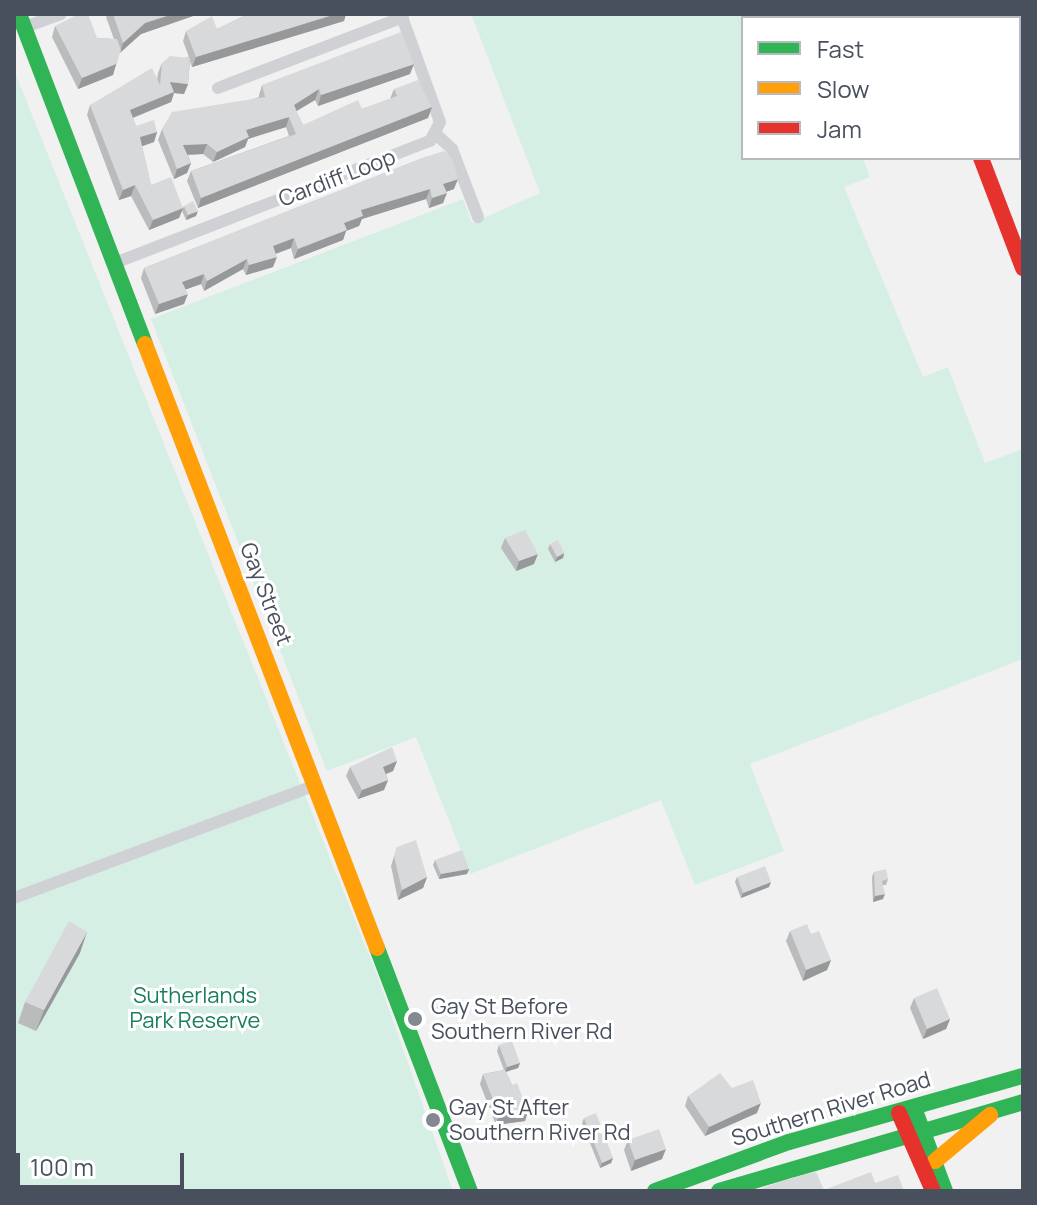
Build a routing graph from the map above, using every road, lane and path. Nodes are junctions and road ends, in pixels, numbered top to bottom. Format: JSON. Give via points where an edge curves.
{"nodes":[{"id":1,"x":61,"y":14,"type":"edge"},
{"id":2,"x":402,"y":16,"type":"edge"},
{"id":3,"x":22,"y":21,"type":"edge"},
{"id":4,"x":218,"y":88,"type":"dead end"},
{"id":5,"x":437,"y":135,"type":"junction"},
{"id":6,"x":982,"y":160,"type":"edge"},
{"id":7,"x":478,"y":217,"type":"dead end"},
{"id":8,"x":115,"y":263,"type":"junction"},
{"id":9,"x":1023,"y":268,"type":"edge"},
{"id":10,"x":316,"y":785,"type":"junction"},
{"id":11,"x":14,"y":898,"type":"edge"},
{"id":12,"x":1023,"y":1065,"type":"edge"},
{"id":13,"x":1023,"y":1076,"type":"edge"},
{"id":14,"x":949,"y":1097,"type":"junction"},
{"id":15,"x":1023,"y":1102,"type":"edge"},
{"id":16,"x":906,"y":1110,"type":"junction"},
{"id":17,"x":995,"y":1110,"type":"junction"},
{"id":18,"x":918,"y":1130,"type":"junction"},
{"id":19,"x":935,"y":1161,"type":"junction"},
{"id":20,"x":470,"y":1191,"type":"edge"},
{"id":21,"x":655,"y":1191,"type":"edge"},
{"id":22,"x":719,"y":1191,"type":"edge"},
{"id":23,"x":933,"y":1191,"type":"edge"},
{"id":24,"x":945,"y":1191,"type":"edge"}],
"edges":[{"from":1,"to":3,"type":"street"},
{"from":2,"to":4,"type":"street"},
{"from":2,"to":5,"type":"street","via":[[436,104]]},
{"from":3,"to":8,"type":"main road","name":"Gay Street"},
{"from":5,"to":7,"type":"street","via":[[452,149]]},
{"from":5,"to":8,"type":"street","name":"Cardiff Loop"},
{"from":6,"to":9,"type":"main road"},
{"from":8,"to":10,"type":"main road","name":"Gay Street"},
{"from":10,"to":11,"type":"street"},
{"from":10,"to":20,"type":"main road","name":"Gay Street"},
{"from":12,"to":14,"type":"main road"},
{"from":13,"to":14,"type":"main road","name":"Southern River Road"},
{"from":14,"to":16,"type":"main road","name":"Southern River Road"},
{"from":15,"to":17,"type":"main road","name":"Southern River Road"},
{"from":16,"to":18,"type":"main road"},
{"from":16,"to":21,"type":"main road","name":"Southern River Road","via":[[789,1142]]},
{"from":17,"to":18,"type":"main road","name":"Southern River Road"},
{"from":17,"to":19,"type":"main road"},
{"from":18,"to":19,"type":"main road"},
{"from":18,"to":22,"type":"main road","name":"Southern River Road"},
{"from":18,"to":23,"type":"main road"},
{"from":19,"to":24,"type":"main road"}]}
